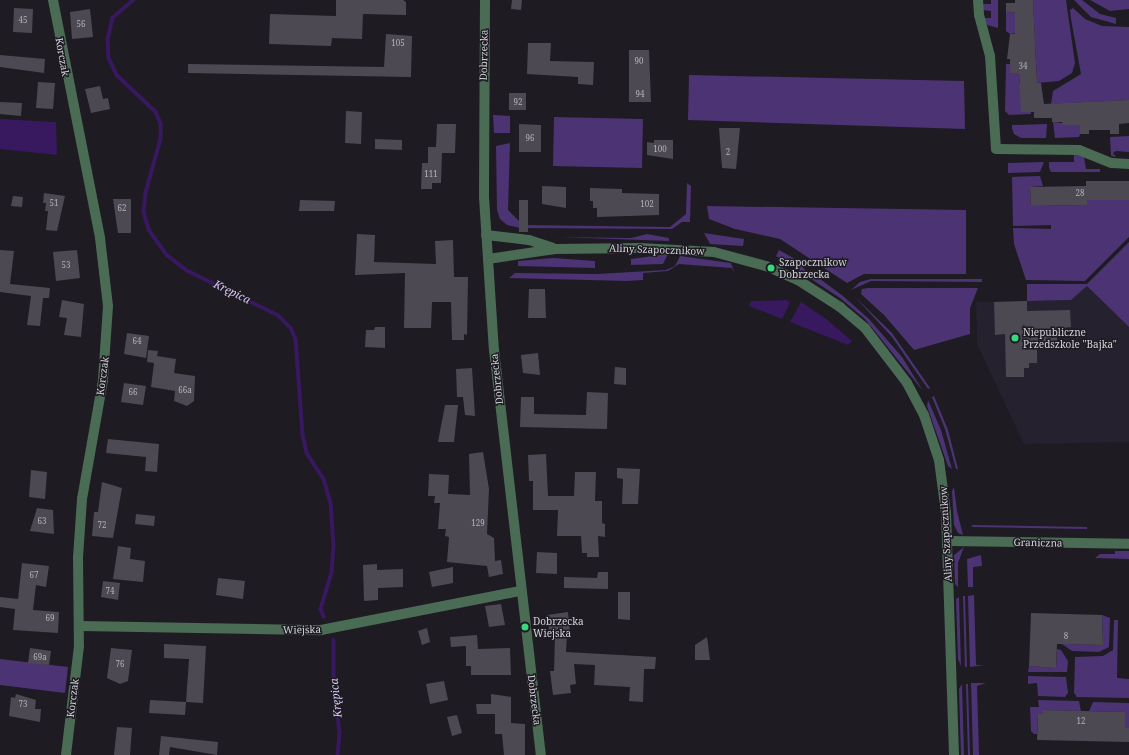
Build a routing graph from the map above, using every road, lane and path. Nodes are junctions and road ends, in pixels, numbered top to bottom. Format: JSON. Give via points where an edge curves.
{"nodes":[{"id":1,"x":53,"y":0,"type":"edge"},
{"id":2,"x":485,"y":0,"type":"edge"},
{"id":3,"x":978,"y":0,"type":"edge"},
{"id":4,"x":1129,"y":164,"type":"edge"},
{"id":5,"x":486,"y":235,"type":"junction"},
{"id":6,"x":555,"y":249,"type":"junction"},
{"id":7,"x":488,"y":259,"type":"junction"},
{"id":8,"x":947,"y":541,"type":"junction"},
{"id":9,"x":1129,"y":544,"type":"edge"},
{"id":10,"x":520,"y":591,"type":"junction"},
{"id":11,"x":80,"y":626,"type":"junction"},
{"id":12,"x":66,"y":755,"type":"edge"},
{"id":13,"x":541,"y":755,"type":"edge"},
{"id":14,"x":954,"y":755,"type":"edge"}],
"edges":[{"from":1,"to":11,"type":"street","name":"Korczak","via":[[107,288],[106,358],[79,528],[77,595]]},
{"from":2,"to":5,"type":"street","name":"Dobrzecka"},
{"from":3,"to":4,"type":"street","via":[[980,23],[990,56],[996,149],[1079,150],[1112,163]]},
{"from":5,"to":6,"type":"street","name":"Aliny Szapocznikow","via":[[529,240]]},
{"from":5,"to":7,"type":"street","name":"Dobrzecka"},
{"from":6,"to":7,"type":"street","name":"Aliny Szapocznikow"},
{"from":6,"to":8,"type":"street","name":"Aliny Szapocznikow","via":[[679,249],[731,255],[784,273],[840,307],[888,355],[924,415],[942,479]]},
{"from":7,"to":10,"type":"street","name":"Dobrzecka","via":[[494,350]]},
{"from":8,"to":9,"type":"street","name":"Graniczna"},
{"from":8,"to":14,"type":"street","name":"Aliny Szapocznikow"},
{"from":10,"to":11,"type":"street","name":"Wiejska","via":[[321,630]]},
{"from":10,"to":13,"type":"street","name":"Dobrzecka"},
{"from":11,"to":12,"type":"street","name":"Korczak"}]}
